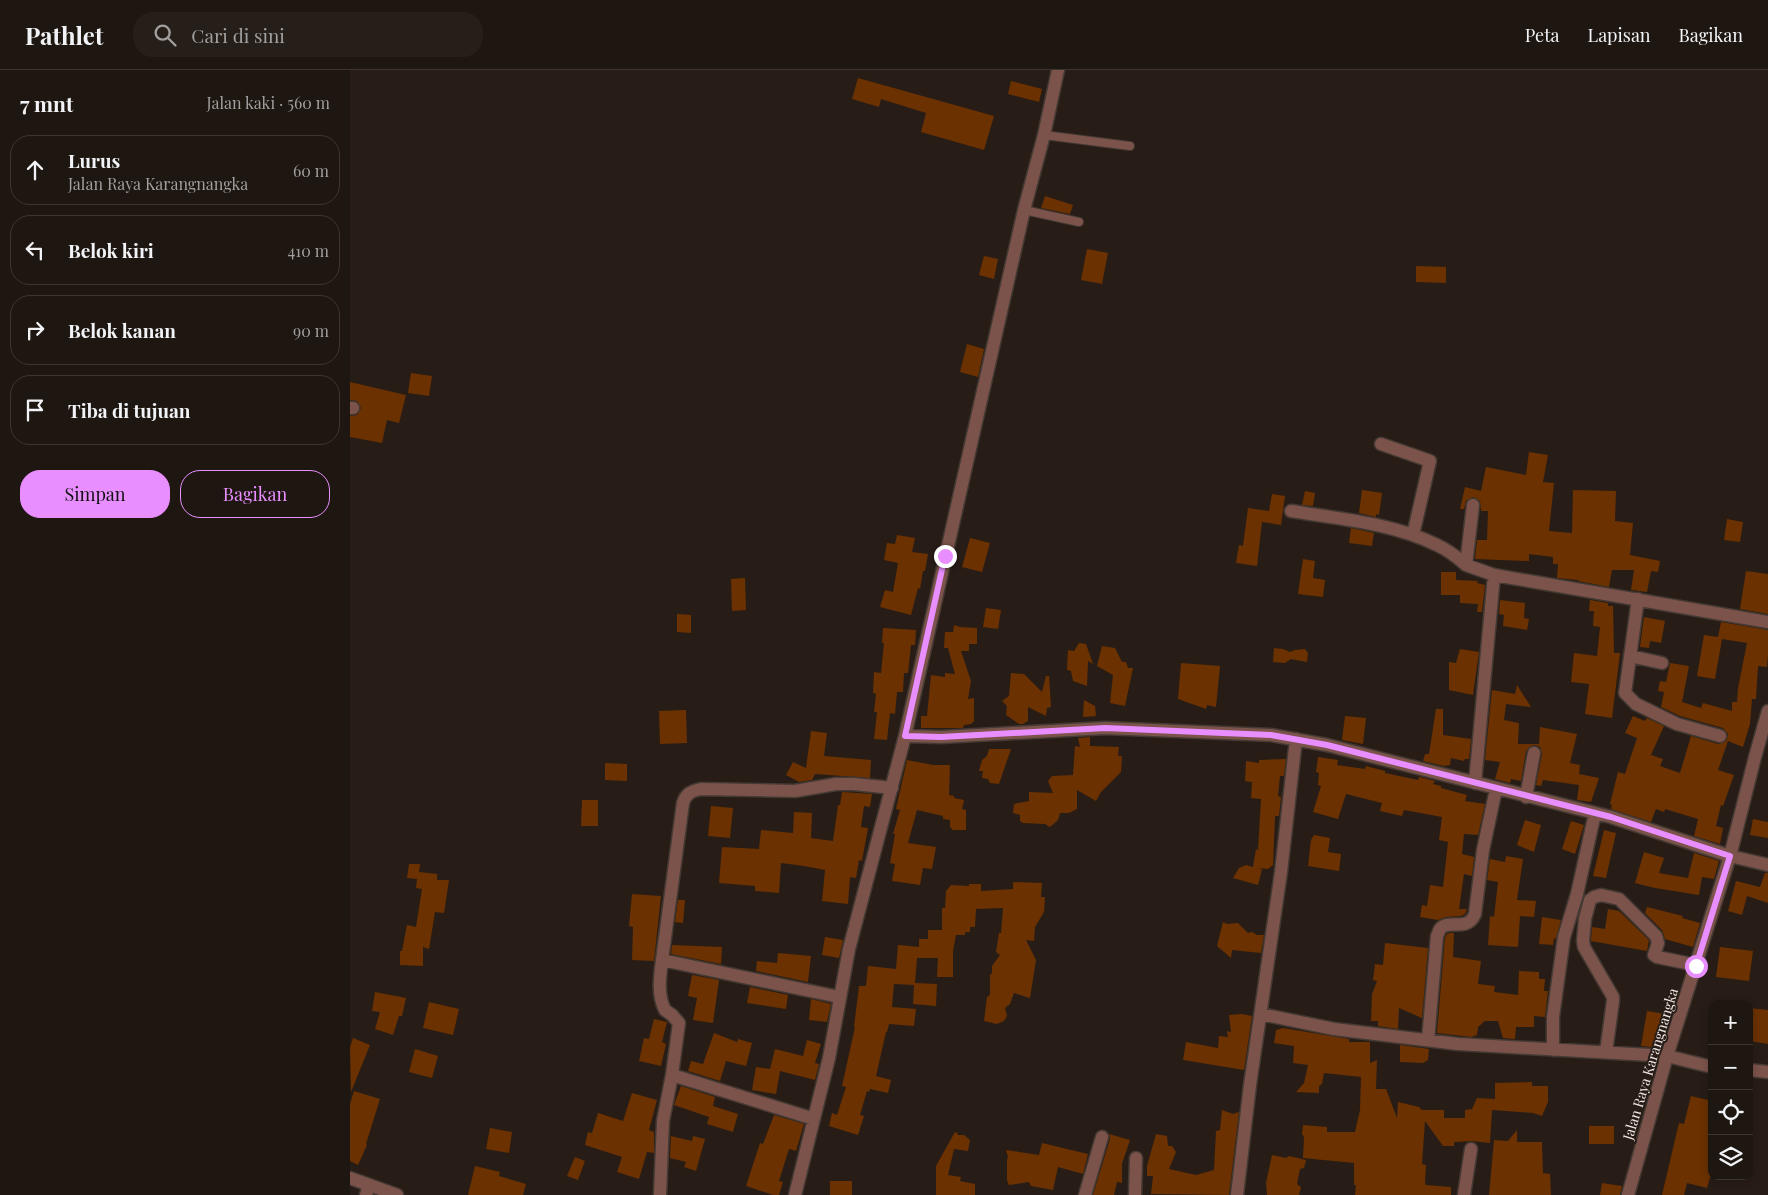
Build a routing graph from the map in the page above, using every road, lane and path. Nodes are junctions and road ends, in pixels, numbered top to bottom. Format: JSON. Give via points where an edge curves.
{"nodes":[{"id":1,"x":1058,"y":70,"type":"edge"},
{"id":2,"x":1044,"y":135,"type":"junction"},
{"id":3,"x":1130,"y":146,"type":"dead end"},
{"id":4,"x":1024,"y":210,"type":"junction"},
{"id":5,"x":1079,"y":222,"type":"dead end"},
{"id":6,"x":1381,"y":444,"type":"dead end"},
{"id":7,"x":1473,"y":505,"type":"dead end"},
{"id":8,"x":1290,"y":511,"type":"dead end"},
{"id":9,"x":1413,"y":535,"type":"junction"},
{"id":10,"x":1466,"y":564,"type":"junction"},
{"id":11,"x":1494,"y":575,"type":"junction"},
{"id":12,"x":1638,"y":599,"type":"junction"},
{"id":13,"x":1768,"y":622,"type":"edge"},
{"id":14,"x":1630,"y":656,"type":"junction"},
{"id":15,"x":1662,"y":663,"type":"dead end"},
{"id":16,"x":1768,"y":712,"type":"edge"},
{"id":17,"x":905,"y":736,"type":"junction"},
{"id":18,"x":1720,"y":736,"type":"dead end"},
{"id":19,"x":1296,"y":740,"type":"junction"},
{"id":20,"x":1534,"y":753,"type":"dead end"},
{"id":21,"x":1475,"y":784,"type":"junction"},
{"id":22,"x":892,"y":788,"type":"junction"},
{"id":23,"x":1496,"y":788,"type":"junction"},
{"id":24,"x":1526,"y":796,"type":"junction"},
{"id":25,"x":1595,"y":814,"type":"junction"},
{"id":26,"x":1730,"y":856,"type":"junction"},
{"id":27,"x":1768,"y":864,"type":"edge"},
{"id":28,"x":662,"y":960,"type":"junction"},
{"id":29,"x":1696,"y":966,"type":"junction"},
{"id":30,"x":839,"y":997,"type":"junction"},
{"id":31,"x":1261,"y":1014,"type":"junction"},
{"id":32,"x":1428,"y":1040,"type":"junction"},
{"id":33,"x":1553,"y":1050,"type":"junction"},
{"id":34,"x":1606,"y":1052,"type":"junction"},
{"id":35,"x":1667,"y":1056,"type":"junction"},
{"id":36,"x":1708,"y":1066,"type":"edge"},
{"id":37,"x":1753,"y":1070,"type":"edge"},
{"id":38,"x":1768,"y":1072,"type":"edge"},
{"id":39,"x":672,"y":1075,"type":"junction"},
{"id":40,"x":814,"y":1119,"type":"junction"},
{"id":41,"x":1102,"y":1137,"type":"dead end"},
{"id":42,"x":1471,"y":1149,"type":"dead end"},
{"id":43,"x":1136,"y":1158,"type":"dead end"},
{"id":44,"x":350,"y":1178,"type":"edge"},
{"id":45,"x":367,"y":1190,"type":"edge"},
{"id":46,"x":397,"y":1195,"type":"edge"},
{"id":47,"x":660,"y":1195,"type":"edge"},
{"id":48,"x":795,"y":1195,"type":"edge"},
{"id":49,"x":1085,"y":1195,"type":"edge"},
{"id":50,"x":1135,"y":1195,"type":"edge"},
{"id":51,"x":1237,"y":1195,"type":"edge"},
{"id":52,"x":1464,"y":1195,"type":"edge"},
{"id":53,"x":1628,"y":1195,"type":"edge"}],
"edges":[{"from":1,"to":2,"type":"street"},
{"from":2,"to":3,"type":"lane"},
{"from":2,"to":4,"type":"street"},
{"from":4,"to":5,"type":"lane"},
{"from":4,"to":17,"type":"street"},
{"from":6,"to":9,"type":"street","via":[[1430,461]]},
{"from":7,"to":10,"type":"street"},
{"from":8,"to":9,"type":"street","via":[[1374,524]]},
{"from":9,"to":10,"type":"street","via":[[1449,551]]},
{"from":10,"to":11,"type":"street"},
{"from":11,"to":12,"type":"street"},
{"from":11,"to":21,"type":"street"},
{"from":12,"to":13,"type":"street"},
{"from":12,"to":14,"type":"street"},
{"from":14,"to":15,"type":"street"},
{"from":14,"to":18,"type":"street","via":[[1625,693],[1636,704],[1677,724]]},
{"from":16,"to":26,"type":"street","name":"Jalan Raya Karangnangka"},
{"from":17,"to":19,"type":"street","via":[[1105,728],[1271,735]]},
{"from":17,"to":22,"type":"street"},
{"from":19,"to":21,"type":"street","via":[[1327,745]]},
{"from":19,"to":31,"type":"street"},
{"from":20,"to":24,"type":"street"},
{"from":21,"to":23,"type":"street"},
{"from":22,"to":28,"type":"street","via":[[836,784],[795,791],[701,789],[691,792],[683,803]]},
{"from":22,"to":30,"type":"street"},
{"from":23,"to":24,"type":"street"},
{"from":23,"to":32,"type":"street","via":[[1483,850],[1475,914],[1466,924],[1444,926],[1437,936]]},
{"from":24,"to":25,"type":"street"},
{"from":25,"to":26,"type":"street"},
{"from":25,"to":33,"type":"street","via":[[1564,937],[1553,1017]]},
{"from":26,"to":27,"type":"street"},
{"from":26,"to":29,"type":"street","name":"Jalan Raya Karangnangka"},
{"from":28,"to":30,"type":"street"},
{"from":28,"to":39,"type":"street","via":[[660,998],[665,1010],[679,1023]]},
{"from":29,"to":34,"type":"street","via":[[1657,957],[1654,952],[1658,943],[1656,936],[1619,899],[1602,895],[1590,900],[1585,919],[1584,947],[1613,1001]]},
{"from":29,"to":35,"type":"street","name":"Jalan Raya Karangnangka"},
{"from":30,"to":40,"type":"street"},
{"from":31,"to":32,"type":"street","via":[[1334,1029]]},
{"from":31,"to":51,"type":"street"},
{"from":32,"to":33,"type":"street"},
{"from":33,"to":34,"type":"street"},
{"from":34,"to":35,"type":"street"},
{"from":35,"to":36,"type":"street"},
{"from":35,"to":53,"type":"street","name":"Jalan Raya Karangnangka"},
{"from":37,"to":38,"type":"street"},
{"from":39,"to":40,"type":"street"},
{"from":39,"to":47,"type":"street","via":[[663,1121]]},
{"from":40,"to":48,"type":"street"},
{"from":41,"to":49,"type":"street"},
{"from":42,"to":52,"type":"street"},
{"from":43,"to":50,"type":"street"},
{"from":44,"to":45,"type":"street"},
{"from":45,"to":46,"type":"street"}]}
